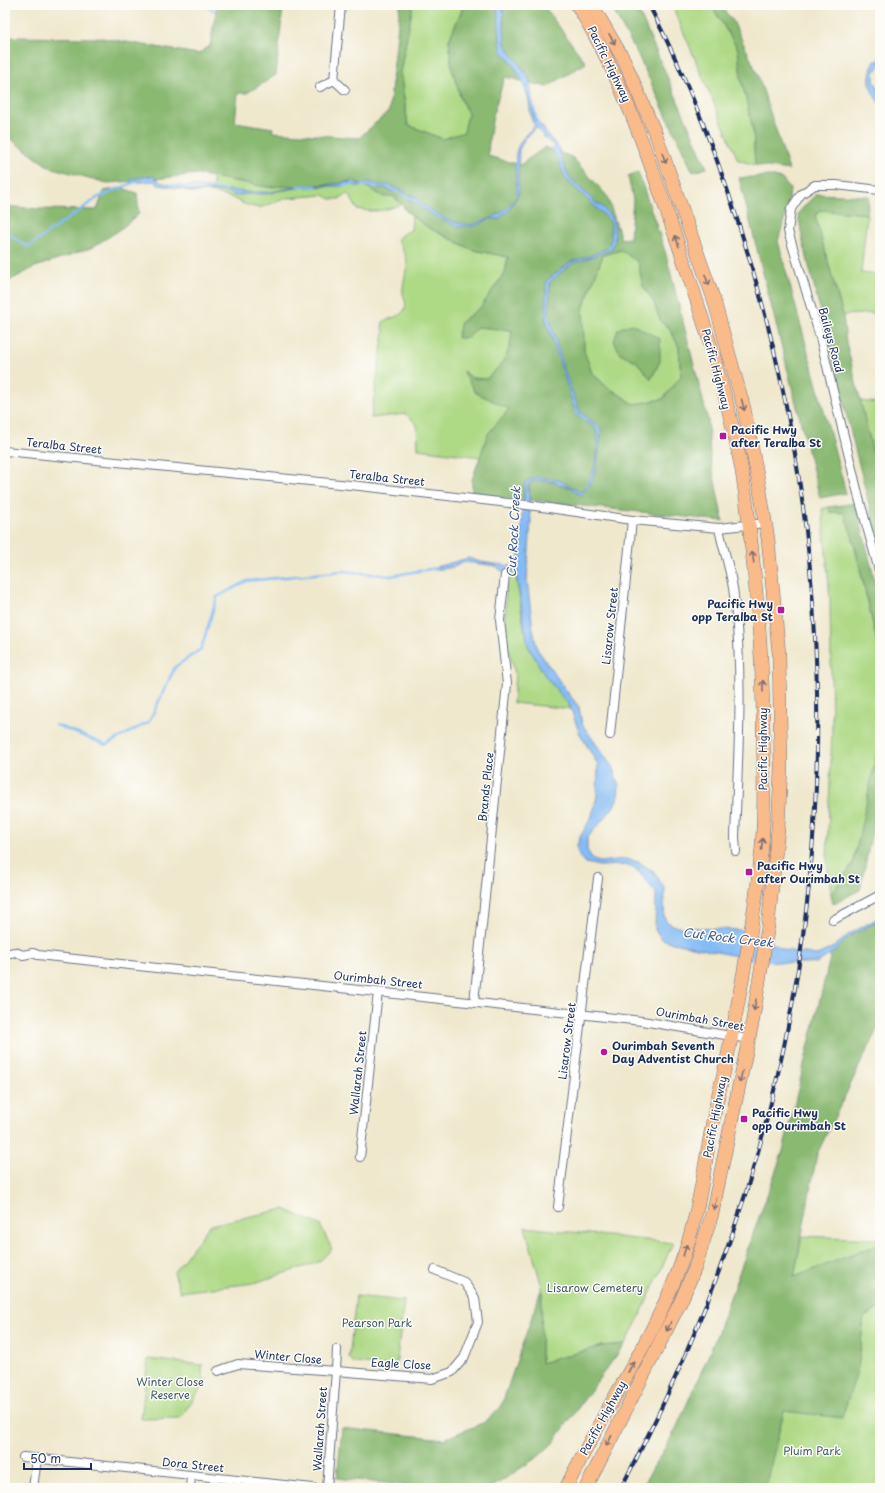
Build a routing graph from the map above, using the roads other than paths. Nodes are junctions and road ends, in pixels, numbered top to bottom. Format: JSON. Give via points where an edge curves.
{"nodes":[{"id":1,"x":341,"y":5,"type":"edge"},
{"id":2,"x":577,"y":5,"type":"edge"},
{"id":3,"x":592,"y":5,"type":"edge"},
{"id":4,"x":334,"y":80,"type":"junction"},
{"id":5,"x":320,"y":87,"type":"dead end"},
{"id":6,"x":345,"y":90,"type":"dead end"},
{"id":7,"x":880,"y":190,"type":"edge"},
{"id":8,"x":5,"y":451,"type":"edge"},
{"id":9,"x":632,"y":520,"type":"junction"},
{"id":10,"x":766,"y":523,"type":"junction"},
{"id":11,"x":749,"y":524,"type":"junction"},
{"id":12,"x":719,"y":528,"type":"junction"},
{"id":13,"x":880,"y":574,"type":"edge"},
{"id":14,"x":505,"y":575,"type":"dead end"},
{"id":15,"x":610,"y":735,"type":"dead end"},
{"id":16,"x":736,"y":851,"type":"dead end"},
{"id":17,"x":598,"y":878,"type":"dead end"},
{"id":18,"x":880,"y":896,"type":"edge"},
{"id":19,"x":833,"y":920,"type":"dead end"},
{"id":20,"x":5,"y":954,"type":"edge"},
{"id":21,"x":378,"y":992,"type":"junction"},
{"id":22,"x":474,"y":1002,"type":"junction"},
{"id":23,"x":581,"y":1014,"type":"junction"},
{"id":24,"x":731,"y":1035,"type":"junction"},
{"id":25,"x":749,"y":1039,"type":"junction"},
{"id":26,"x":360,"y":1157,"type":"dead end"},
{"id":27,"x":558,"y":1207,"type":"dead end"},
{"id":28,"x":435,"y":1270,"type":"dead end"},
{"id":29,"x":337,"y":1349,"type":"dead end"},
{"id":30,"x":218,"y":1371,"type":"dead end"},
{"id":31,"x":336,"y":1371,"type":"junction"},
{"id":32,"x":23,"y":1457,"type":"dead end"},
{"id":33,"x":37,"y":1459,"type":"junction"},
{"id":34,"x":191,"y":1476,"type":"junction"},
{"id":35,"x":34,"y":1488,"type":"edge"},
{"id":36,"x":190,"y":1488,"type":"edge"},
{"id":37,"x":313,"y":1488,"type":"edge"},
{"id":38,"x":327,"y":1488,"type":"edge"},
{"id":39,"x":566,"y":1488,"type":"edge"},
{"id":40,"x":586,"y":1488,"type":"edge"}],
"edges":[{"from":1,"to":4,"type":"street"},
{"from":11,"to":2,"type":"main road","name":"Pacific Highway","one_way":true,"via":[[741,466],[720,376],[692,284],[628,102],[595,34]]},
{"from":3,"to":10,"type":"main road","name":"Pacific Highway","one_way":true,"via":[[624,60],[645,106],[714,300],[744,408]]},
{"from":4,"to":5,"type":"street"},
{"from":4,"to":6,"type":"street"},
{"from":7,"to":13,"type":"street","name":"Baileys Road","via":[[836,185],[815,186],[801,194],[791,209],[788,231],[820,337]]},
{"from":8,"to":9,"type":"street","name":"Teralba Street","via":[[360,486]]},
{"from":9,"to":12,"type":"street","name":"Teralba Street"},
{"from":9,"to":15,"type":"street","name":"Lisarow Street"},
{"from":10,"to":11,"type":"street","name":"Teralba Street"},
{"from":10,"to":25,"type":"main road","name":"Pacific Highway","one_way":true,"via":[[779,654],[781,728],[778,829],[768,926]]},
{"from":11,"to":12,"type":"street","name":"Teralba Street"},
{"from":24,"to":11,"type":"main road","name":"Pacific Highway","one_way":true,"via":[[752,925],[762,844],[762,665]]},
{"from":12,"to":16,"type":"street","via":[[732,580],[737,623],[739,717]]},
{"from":14,"to":22,"type":"street","name":"Brands Place","via":[[500,620],[507,684]]},
{"from":17,"to":23,"type":"street","name":"Lisarow Street"},
{"from":18,"to":19,"type":"street"},
{"from":20,"to":21,"type":"street","name":"Ourimbah Street","via":[[33,953],[38,956]]},
{"from":21,"to":22,"type":"street","name":"Ourimbah Street"},
{"from":21,"to":26,"type":"street","name":"Wallarah Street"},
{"from":22,"to":23,"type":"street","name":"Ourimbah Street"},
{"from":23,"to":24,"type":"street","name":"Ourimbah Street"},
{"from":23,"to":27,"type":"street","name":"Lisarow Street"},
{"from":24,"to":25,"type":"street","name":"Ourimbah Street"},
{"from":39,"to":24,"type":"main road","name":"Pacific Highway","one_way":true,"via":[[652,1330],[677,1273],[696,1212]]},
{"from":25,"to":40,"type":"main road","name":"Pacific Highway","one_way":true,"via":[[717,1195],[695,1268],[678,1308]]},
{"from":28,"to":31,"type":"street","name":"Eagle Close","via":[[464,1282],[475,1298],[478,1322],[464,1358],[452,1372],[432,1379]]},
{"from":29,"to":31,"type":"street","name":"Winter Close"},
{"from":30,"to":31,"type":"street","name":"Winter Close","via":[[238,1364]]},
{"from":31,"to":38,"type":"street","name":"Wallarah Street"},
{"from":32,"to":33,"type":"street","name":"Dora Street"},
{"from":33,"to":34,"type":"street","name":"Dora Street"},
{"from":33,"to":35,"type":"street"},
{"from":34,"to":36,"type":"street"},
{"from":34,"to":37,"type":"street","name":"Dora Street"}]}
